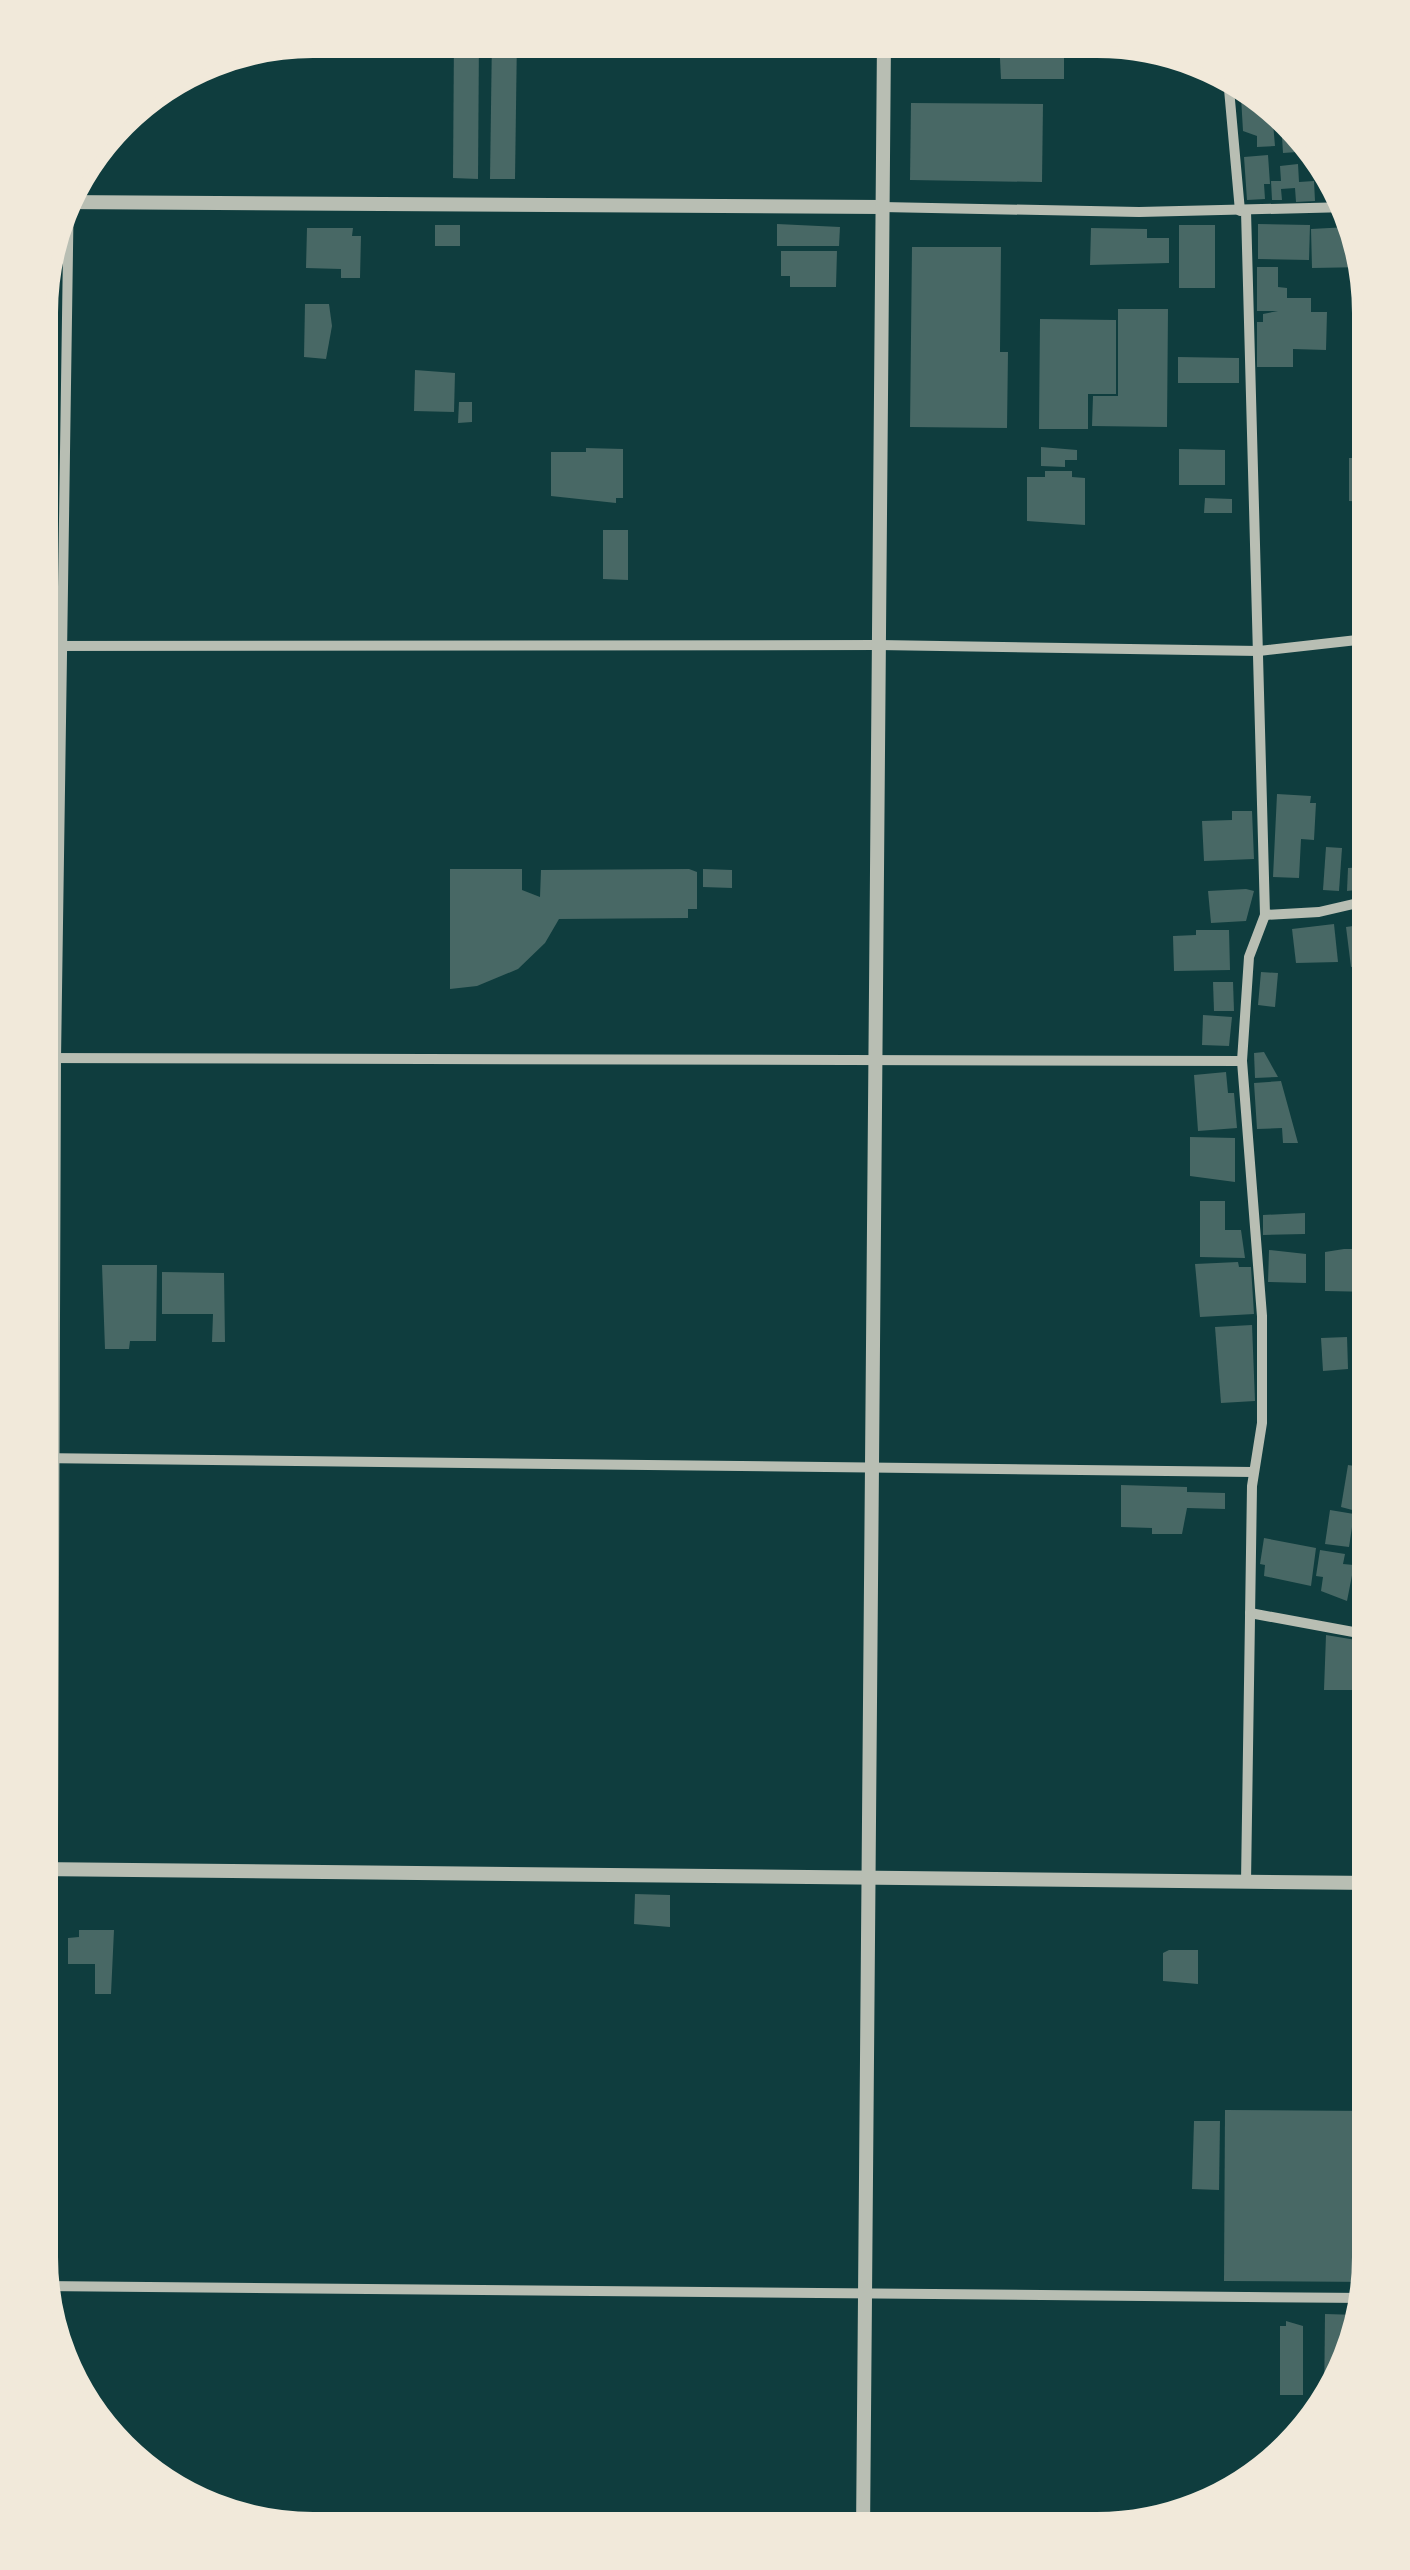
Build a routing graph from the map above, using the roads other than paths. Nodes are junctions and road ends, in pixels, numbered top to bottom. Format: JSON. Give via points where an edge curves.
{"nodes":[{"id":1,"x":884,"y":52,"type":"edge"},
{"id":2,"x":1229,"y":89,"type":"edge"},
{"id":3,"x":78,"y":202,"type":"edge"},
{"id":4,"x":882,"y":207,"type":"junction"},
{"id":5,"x":1335,"y":207,"type":"edge"},
{"id":6,"x":1243,"y":211,"type":"junction"},
{"id":7,"x":65,"y":235,"type":"edge"},
{"id":8,"x":1358,"y":640,"type":"edge"},
{"id":9,"x":879,"y":645,"type":"junction"},
{"id":10,"x":52,"y":647,"type":"edge"},
{"id":11,"x":61,"y":647,"type":"junction"},
{"id":12,"x":1258,"y":651,"type":"junction"},
{"id":13,"x":1358,"y":903,"type":"edge"},
{"id":14,"x":1265,"y":915,"type":"junction"},
{"id":15,"x":52,"y":1058,"type":"edge"},
{"id":16,"x":56,"y":1058,"type":"junction"},
{"id":17,"x":875,"y":1058,"type":"junction"},
{"id":18,"x":1242,"y":1061,"type":"junction"},
{"id":19,"x":52,"y":1458,"type":"edge"},
{"id":20,"x":56,"y":1458,"type":"junction"},
{"id":21,"x":870,"y":1464,"type":"junction"},
{"id":22,"x":1253,"y":1472,"type":"junction"},
{"id":23,"x":1250,"y":1613,"type":"junction"},
{"id":24,"x":1357,"y":1633,"type":"edge"},
{"id":25,"x":55,"y":1869,"type":"junction"},
{"id":26,"x":869,"y":1874,"type":"junction"},
{"id":27,"x":1246,"y":1882,"type":"junction"},
{"id":28,"x":1357,"y":1884,"type":"edge"},
{"id":29,"x":52,"y":2008,"type":"edge"},
{"id":30,"x":55,"y":2286,"type":"edge"},
{"id":31,"x":864,"y":2292,"type":"junction"},
{"id":32,"x":1353,"y":2298,"type":"edge"},
{"id":33,"x":864,"y":2518,"type":"edge"}],
"edges":[{"from":1,"to":4,"type":"street"},
{"from":2,"to":6,"type":"street"},
{"from":3,"to":4,"type":"street"},
{"from":4,"to":6,"type":"street"},
{"from":4,"to":9,"type":"street"},
{"from":5,"to":6,"type":"street"},
{"from":6,"to":12,"type":"street"},
{"from":7,"to":11,"type":"street"},
{"from":8,"to":12,"type":"street"},
{"from":9,"to":11,"type":"street"},
{"from":9,"to":12,"type":"street"},
{"from":9,"to":17,"type":"street"},
{"from":10,"to":11,"type":"street"},
{"from":11,"to":16,"type":"street"},
{"from":12,"to":14,"type":"street"},
{"from":13,"to":14,"type":"street"},
{"from":14,"to":18,"type":"street","via":[[1250,957]]},
{"from":15,"to":16,"type":"street"},
{"from":16,"to":17,"type":"street"},
{"from":16,"to":20,"type":"street"},
{"from":17,"to":18,"type":"street"},
{"from":17,"to":21,"type":"street"},
{"from":18,"to":22,"type":"street","via":[[1262,1316],[1262,1423]]},
{"from":19,"to":20,"type":"street"},
{"from":20,"to":21,"type":"street"},
{"from":20,"to":25,"type":"street"},
{"from":21,"to":22,"type":"street"},
{"from":21,"to":26,"type":"street"},
{"from":22,"to":23,"type":"street"},
{"from":23,"to":24,"type":"street"},
{"from":23,"to":27,"type":"street"},
{"from":25,"to":26,"type":"street"},
{"from":25,"to":29,"type":"street"},
{"from":26,"to":27,"type":"street"},
{"from":26,"to":31,"type":"street"},
{"from":27,"to":28,"type":"street"},
{"from":30,"to":31,"type":"street"},
{"from":31,"to":32,"type":"street"},
{"from":31,"to":33,"type":"street"}]}
